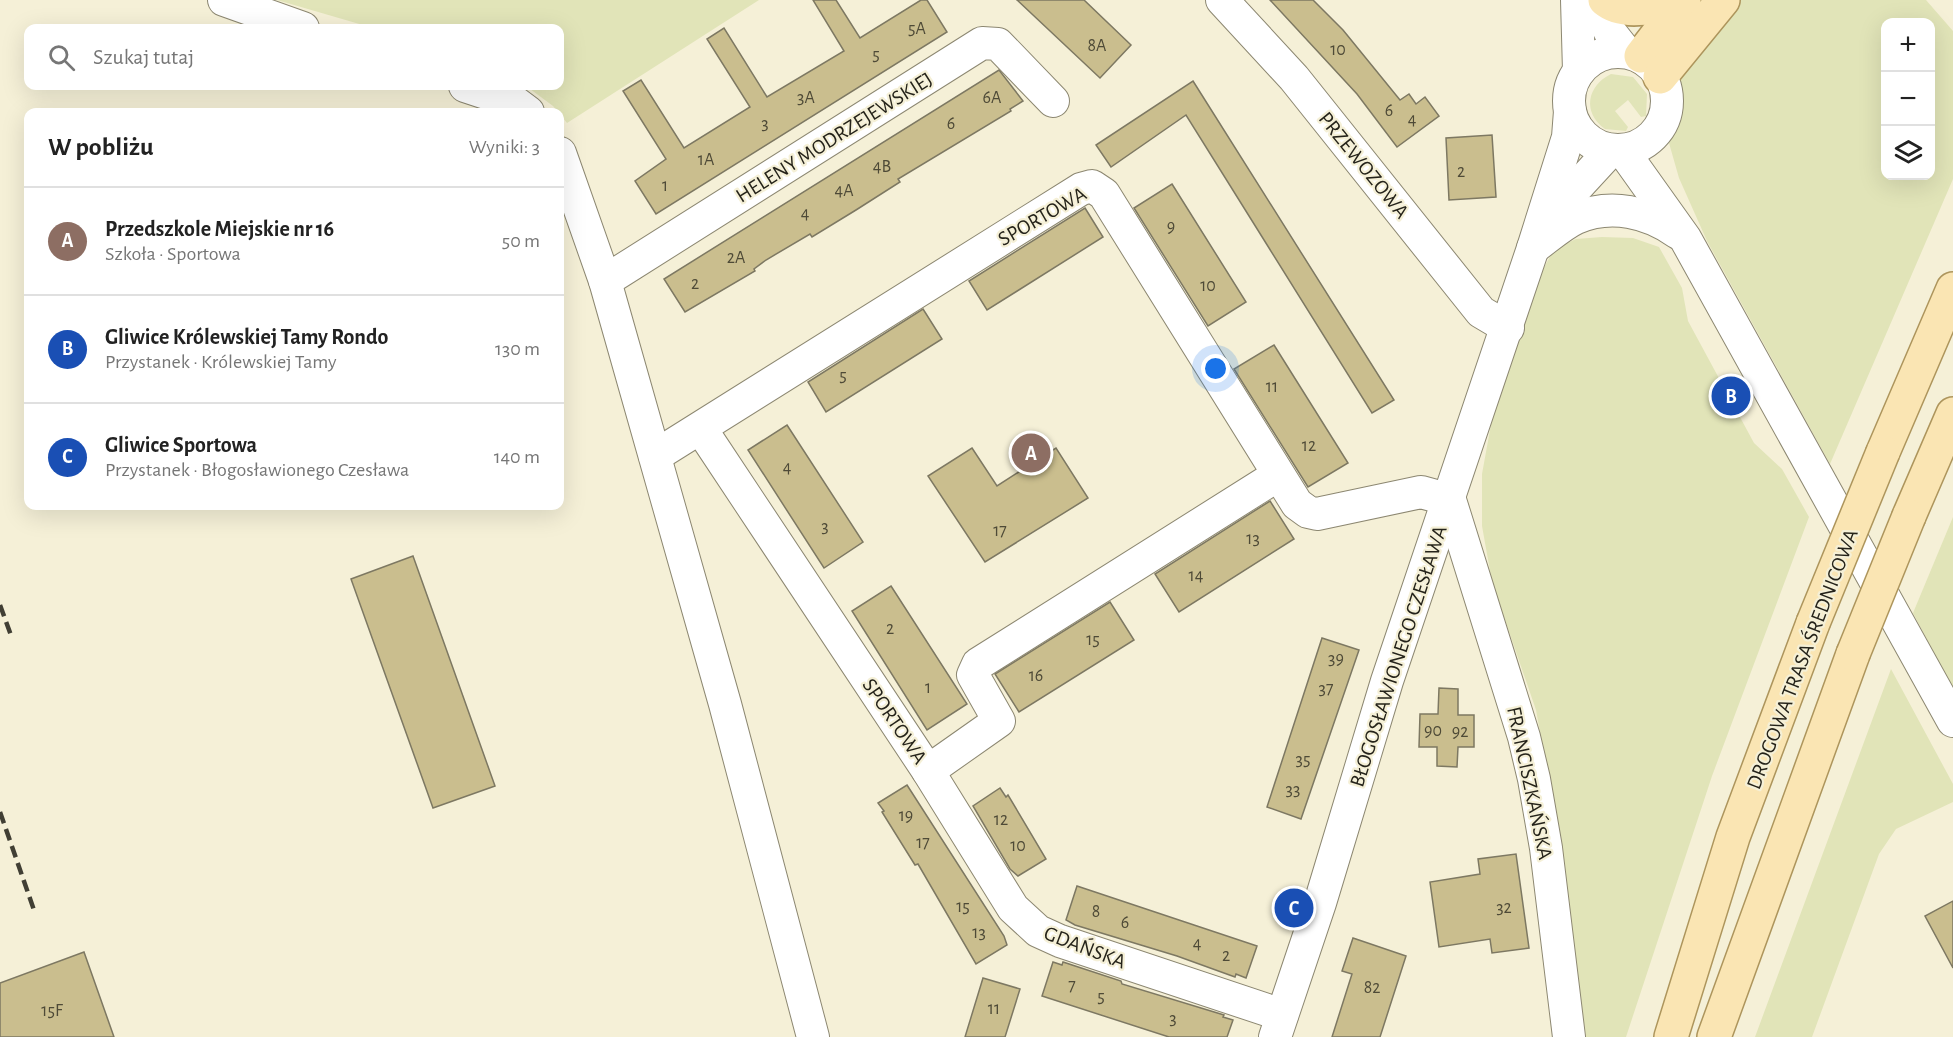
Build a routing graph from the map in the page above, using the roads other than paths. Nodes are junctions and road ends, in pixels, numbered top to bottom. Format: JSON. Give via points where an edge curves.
{"nodes":[{"id":1,"x":224,"y":0,"type":"edge"},
{"id":2,"x":1222,"y":0,"type":"edge"},
{"id":3,"x":1577,"y":0,"type":"edge"},
{"id":4,"x":1594,"y":0,"type":"edge"},
{"id":5,"x":1605,"y":0,"type":"edge"},
{"id":6,"x":1679,"y":0,"type":"edge"},
{"id":7,"x":1684,"y":0,"type":"edge"},
{"id":8,"x":1723,"y":0,"type":"edge"},
{"id":9,"x":292,"y":24,"type":"edge"},
{"id":10,"x":1642,"y":61,"type":"junction"},
{"id":11,"x":1578,"y":71,"type":"junction"},
{"id":12,"x":477,"y":90,"type":"edge"},
{"id":13,"x":1053,"y":101,"type":"dead end"},
{"id":14,"x":523,"y":108,"type":"edge"},
{"id":15,"x":1570,"y":111,"type":"junction"},
{"id":16,"x":1656,"y":132,"type":"junction"},
{"id":17,"x":1617,"y":150,"type":"junction"},
{"id":18,"x":564,"y":164,"type":"edge"},
{"id":19,"x":1685,"y":238,"type":"junction"},
{"id":20,"x":1529,"y":262,"type":"junction"},
{"id":21,"x":605,"y":281,"type":"junction"},
{"id":22,"x":1951,"y":290,"type":"edge"},
{"id":23,"x":1508,"y":328,"type":"junction"},
{"id":24,"x":1953,"y":414,"type":"edge"},
{"id":25,"x":701,"y":429,"type":"junction"},
{"id":26,"x":656,"y":456,"type":"junction"},
{"id":27,"x":1278,"y":475,"type":"junction"},
{"id":28,"x":1450,"y":500,"type":"junction"},
{"id":29,"x":1953,"y":721,"type":"edge"},
{"id":30,"x":928,"y":771,"type":"junction"},
{"id":31,"x":1278,"y":1026,"type":"edge"},
{"id":32,"x":813,"y":1037,"type":"edge"},
{"id":33,"x":1569,"y":1037,"type":"edge"},
{"id":34,"x":1671,"y":1037,"type":"edge"},
{"id":35,"x":1714,"y":1037,"type":"edge"}],
"edges":[{"from":1,"to":9,"type":"street"},
{"from":2,"to":23,"type":"street","name":"PRZEWOZOWA","via":[[1294,78],[1481,312]]},
{"from":3,"to":11,"type":"street"},
{"from":4,"to":10,"type":"street","via":[[1610,32]]},
{"from":5,"to":6,"type":"main road","via":[[1630,8],[1657,8]]},
{"from":7,"to":10,"type":"main road"},
{"from":8,"to":10,"type":"main road"},
{"from":10,"to":11,"type":"street","via":[[1597,57]]},
{"from":10,"to":16,"type":"street","via":[[1666,96],[1666,114]]},
{"from":11,"to":15,"type":"street","via":[[1571,89]]},
{"from":12,"to":14,"type":"street"},
{"from":13,"to":21,"type":"street","name":"HELENY MODRZEJEWSKIEJ","via":[[998,44],[982,44]]},
{"from":15,"to":17,"type":"street","via":[[1587,141]]},
{"from":15,"to":20,"type":"street","name":"BŁOGOSŁAWIONEGO CZESŁAWA","via":[[1568,137]]},
{"from":16,"to":17,"type":"street","via":[[1640,145]]},
{"from":16,"to":19,"type":"street","via":[[1658,157]]},
{"from":17,"to":19,"type":"street"},
{"from":17,"to":20,"type":"street","name":"BŁOGOSŁAWIONEGO CZESŁAWA","via":[[1576,188]]},
{"from":18,"to":21,"type":"street"},
{"from":19,"to":20,"type":"street","via":[[1645,214],[1611,210],[1575,218]]},
{"from":19,"to":29,"type":"street"},
{"from":20,"to":23,"type":"street","name":"BŁOGOSŁAWIONEGO CZESŁAWA"},
{"from":21,"to":26,"type":"street"},
{"from":22,"to":34,"type":"main road","name":"DROGOWA TRASA ŚREDNICOWA","bridge":true,"via":[[1813,623],[1733,837]]},
{"from":23,"to":28,"type":"street","name":"BŁOGOSŁAWIONEGO CZESŁAWA"},
{"from":24,"to":35,"type":"main road","bridge":true,"via":[[1853,654]]},
{"from":25,"to":26,"type":"street","name":"SPORTOWA"},
{"from":25,"to":27,"type":"street","name":"SPORTOWA","via":[[1041,214],[1092,186],[1104,194]]},
{"from":25,"to":30,"type":"street","name":"SPORTOWA"},
{"from":26,"to":32,"type":"street"},
{"from":27,"to":28,"type":"street","name":"SPORTOWA","via":[[1297,504],[1317,514],[1421,492]]},
{"from":27,"to":30,"type":"street","name":"SPORTOWA","via":[[978,664],[973,675],[999,721]]},
{"from":28,"to":31,"type":"street","name":"BŁOGOSŁAWIONEGO CZESŁAWA","via":[[1387,681]]},
{"from":28,"to":33,"type":"street","name":"FRANCISZKAŃSKA","via":[[1524,736],[1534,780],[1548,859]]},
{"from":30,"to":31,"type":"street","name":"GDAŃSKA","via":[[1013,908],[1038,931]]}]}
